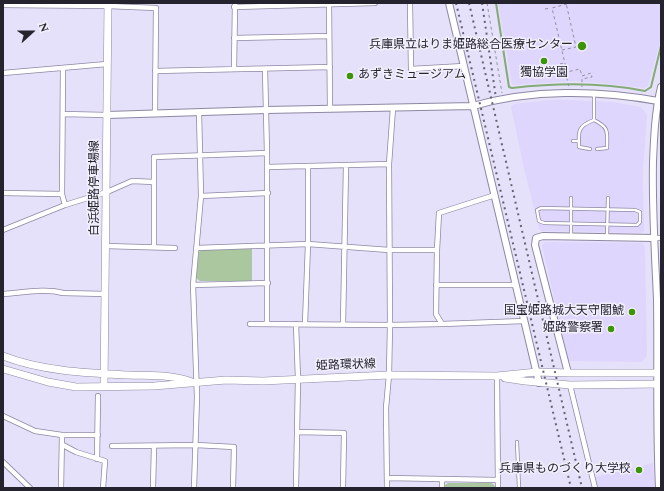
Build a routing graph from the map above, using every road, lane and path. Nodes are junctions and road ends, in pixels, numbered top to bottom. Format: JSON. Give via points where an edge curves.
{"nodes":[{"id":1,"x":375,"y":3,"type":"edge"},
{"id":2,"x":410,"y":3,"type":"edge"},
{"id":3,"x":449,"y":3,"type":"edge"},
{"id":4,"x":486,"y":3,"type":"edge"},
{"id":5,"x":108,"y":4,"type":"edge"},
{"id":6,"x":329,"y":4,"type":"edge"},
{"id":7,"x":566,"y":4,"type":"edge"},
{"id":8,"x":4,"y":5,"type":"edge"},
{"id":9,"x":36,"y":5,"type":"edge"},
{"id":10,"x":65,"y":5,"type":"edge"},
{"id":11,"x":234,"y":5,"type":"edge"},
{"id":12,"x":552,"y":8,"type":"junction"},
{"id":13,"x":545,"y":9,"type":"dead end"},
{"id":14,"x":330,"y":36,"type":"junction"},
{"id":15,"x":234,"y":38,"type":"junction"},
{"id":16,"x":580,"y":46,"type":"dead end"},
{"id":17,"x":576,"y":47,"type":"junction"},
{"id":18,"x":562,"y":50,"type":"junction"},
{"id":19,"x":564,"y":62,"type":"junction"},
{"id":20,"x":107,"y":64,"type":"junction"},
{"id":21,"x":560,"y":64,"type":"dead end"},
{"id":22,"x":464,"y":66,"type":"junction"},
{"id":23,"x":330,"y":67,"type":"junction"},
{"id":24,"x":63,"y":68,"type":"junction"},
{"id":25,"x":265,"y":68,"type":"junction"},
{"id":26,"x":234,"y":69,"type":"junction"},
{"id":27,"x":155,"y":71,"type":"junction"},
{"id":28,"x":566,"y":72,"type":"junction"},
{"id":29,"x":3,"y":73,"type":"edge"},
{"id":30,"x":661,"y":87,"type":"edge"},
{"id":31,"x":569,"y":88,"type":"dead end"},
{"id":32,"x":582,"y":88,"type":"dead end"},
{"id":33,"x":594,"y":94,"type":"junction"},
{"id":34,"x":503,"y":99,"type":"junction"},
{"id":35,"x":659,"y":101,"type":"edge"},
{"id":36,"x":473,"y":106,"type":"junction"},
{"id":37,"x":393,"y":108,"type":"junction"},
{"id":38,"x":330,"y":109,"type":"junction"},
{"id":39,"x":266,"y":110,"type":"junction"},
{"id":40,"x":198,"y":112,"type":"junction"},
{"id":41,"x":155,"y":113,"type":"junction"},
{"id":42,"x":63,"y":114,"type":"junction"},
{"id":43,"x":108,"y":115,"type":"junction"},
{"id":44,"x":594,"y":120,"type":"junction"},
{"id":45,"x":573,"y":141,"type":"dead end"},
{"id":46,"x":578,"y":141,"type":"junction"},
{"id":47,"x":590,"y":149,"type":"dead end"},
{"id":48,"x":597,"y":149,"type":"dead end"},
{"id":49,"x":267,"y":153,"type":"junction"},
{"id":50,"x":199,"y":155,"type":"junction"},
{"id":51,"x":389,"y":164,"type":"junction"},
{"id":52,"x":346,"y":166,"type":"junction"},
{"id":53,"x":267,"y":167,"type":"junction"},
{"id":54,"x":308,"y":167,"type":"junction"},
{"id":55,"x":154,"y":182,"type":"junction"},
{"id":56,"x":107,"y":192,"type":"junction"},
{"id":57,"x":3,"y":193,"type":"edge"},
{"id":58,"x":268,"y":193,"type":"junction"},
{"id":59,"x":62,"y":194,"type":"junction"},
{"id":60,"x":494,"y":195,"type":"junction"},
{"id":61,"x":201,"y":196,"type":"junction"},
{"id":62,"x":570,"y":198,"type":"dead end"},
{"id":63,"x":608,"y":198,"type":"dead end"},
{"id":64,"x":65,"y":205,"type":"junction"},
{"id":65,"x":570,"y":208,"type":"junction"},
{"id":66,"x":608,"y":209,"type":"junction"},
{"id":67,"x":571,"y":224,"type":"junction"},
{"id":68,"x":608,"y":224,"type":"junction"},
{"id":69,"x":3,"y":230,"type":"edge"},
{"id":70,"x":570,"y":236,"type":"junction"},
{"id":71,"x":607,"y":237,"type":"junction"},
{"id":72,"x":654,"y":238,"type":"junction"},
{"id":73,"x":661,"y":238,"type":"edge"},
{"id":74,"x":308,"y":244,"type":"junction"},
{"id":75,"x":106,"y":246,"type":"junction"},
{"id":76,"x":268,"y":246,"type":"junction"},
{"id":77,"x":345,"y":246,"type":"junction"},
{"id":78,"x":154,"y":247,"type":"junction"},
{"id":79,"x":175,"y":248,"type":"dead end"},
{"id":80,"x":197,"y":248,"type":"junction"},
{"id":81,"x":389,"y":250,"type":"junction"},
{"id":82,"x":437,"y":250,"type":"junction"},
{"id":83,"x":268,"y":283,"type":"junction"},
{"id":84,"x":193,"y":285,"type":"junction"},
{"id":85,"x":436,"y":285,"type":"junction"},
{"id":86,"x":516,"y":285,"type":"junction"},
{"id":87,"x":3,"y":294,"type":"edge"},
{"id":88,"x":106,"y":294,"type":"junction"},
{"id":89,"x":524,"y":321,"type":"junction"},
{"id":90,"x":250,"y":324,"type":"dead end"},
{"id":91,"x":267,"y":324,"type":"junction"},
{"id":92,"x":296,"y":324,"type":"junction"},
{"id":93,"x":305,"y":324,"type":"junction"},
{"id":94,"x":343,"y":324,"type":"junction"},
{"id":95,"x":442,"y":324,"type":"junction"},
{"id":96,"x":390,"y":325,"type":"junction"},
{"id":97,"x":3,"y":356,"type":"edge"},
{"id":98,"x":3,"y":369,"type":"edge"},
{"id":99,"x":537,"y":372,"type":"junction"},
{"id":100,"x":568,"y":373,"type":"junction"},
{"id":101,"x":659,"y":373,"type":"edge"},
{"id":102,"x":105,"y":374,"type":"junction"},
{"id":103,"x":389,"y":375,"type":"junction"},
{"id":104,"x":497,"y":376,"type":"junction"},
{"id":105,"x":298,"y":379,"type":"junction"},
{"id":106,"x":196,"y":383,"type":"junction"},
{"id":107,"x":539,"y":383,"type":"junction"},
{"id":108,"x":659,"y":384,"type":"edge"},
{"id":109,"x":570,"y":385,"type":"junction"},
{"id":110,"x":104,"y":387,"type":"junction"},
{"id":111,"x":98,"y":396,"type":"dead end"},
{"id":112,"x":3,"y":416,"type":"edge"},
{"id":113,"x":297,"y":432,"type":"junction"},
{"id":114,"x":62,"y":435,"type":"junction"},
{"id":115,"x":98,"y":435,"type":"junction"},
{"id":116,"x":517,"y":442,"type":"dead end"},
{"id":117,"x":63,"y":445,"type":"junction"},
{"id":118,"x":196,"y":445,"type":"junction"},
{"id":119,"x":112,"y":446,"type":"dead end"},
{"id":120,"x":154,"y":446,"type":"junction"},
{"id":121,"x":98,"y":459,"type":"junction"},
{"id":122,"x":3,"y":462,"type":"edge"},
{"id":123,"x":659,"y":471,"type":"edge"},
{"id":124,"x":387,"y":478,"type":"junction"},
{"id":125,"x":442,"y":480,"type":"junction"},
{"id":126,"x":497,"y":480,"type":"junction"},
{"id":127,"x":30,"y":488,"type":"edge"},
{"id":128,"x":61,"y":488,"type":"edge"},
{"id":129,"x":103,"y":488,"type":"edge"},
{"id":130,"x":153,"y":488,"type":"edge"},
{"id":131,"x":194,"y":488,"type":"edge"},
{"id":132,"x":233,"y":488,"type":"edge"},
{"id":133,"x":296,"y":488,"type":"edge"},
{"id":134,"x":343,"y":488,"type":"edge"},
{"id":135,"x":387,"y":488,"type":"edge"},
{"id":136,"x":442,"y":488,"type":"edge"},
{"id":137,"x":498,"y":488,"type":"edge"},
{"id":138,"x":519,"y":488,"type":"edge"},
{"id":139,"x":595,"y":488,"type":"edge"},
{"id":140,"x":659,"y":488,"type":"edge"}],
"edges":[{"from":1,"to":6,"type":"street"},
{"from":2,"to":22,"type":"street","via":[[411,69]]},
{"from":3,"to":22,"type":"street"},
{"from":4,"to":34,"type":"path"},
{"from":5,"to":10,"type":"street"},
{"from":5,"to":20,"type":"main road","name":"白浜姫路停車場線"},
{"from":5,"to":27,"type":"street","via":[[156,8]]},
{"from":6,"to":11,"type":"street"},
{"from":6,"to":14,"type":"street"},
{"from":7,"to":12,"type":"path"},
{"from":7,"to":17,"type":"path"},
{"from":8,"to":9,"type":"street"},
{"from":9,"to":10,"type":"street"},
{"from":11,"to":15,"type":"street"},
{"from":12,"to":13,"type":"path"},
{"from":12,"to":18,"type":"path"},
{"from":14,"to":15,"type":"street"},
{"from":14,"to":23,"type":"street"},
{"from":15,"to":26,"type":"street"},
{"from":16,"to":17,"type":"path"},
{"from":17,"to":18,"type":"path"},
{"from":18,"to":19,"type":"path"},
{"from":19,"to":21,"type":"path"},
{"from":19,"to":28,"type":"path"},
{"from":20,"to":24,"type":"street"},
{"from":20,"to":43,"type":"main road","name":"白浜姫路停車場線"},
{"from":22,"to":36,"type":"street"},
{"from":23,"to":25,"type":"street"},
{"from":23,"to":38,"type":"street"},
{"from":24,"to":29,"type":"street"},
{"from":24,"to":42,"type":"street"},
{"from":25,"to":26,"type":"street"},
{"from":25,"to":39,"type":"street"},
{"from":26,"to":27,"type":"street"},
{"from":27,"to":41,"type":"street"},
{"from":28,"to":31,"type":"path","via":[[556,77],[566,75]]},
{"from":28,"to":32,"type":"path","via":[[580,69],[582,76],[591,73],[592,76],[582,79]]},
{"from":30,"to":35,"type":"street"},
{"from":33,"to":34,"type":"street","via":[[544,94]]},
{"from":33,"to":35,"type":"street"},
{"from":33,"to":44,"type":"lane"},
{"from":34,"to":36,"type":"street"},
{"from":35,"to":72,"type":"street","via":[[654,134]]},
{"from":36,"to":37,"type":"street"},
{"from":36,"to":60,"type":"street"},
{"from":37,"to":38,"type":"street"},
{"from":37,"to":51,"type":"street"},
{"from":38,"to":39,"type":"street"},
{"from":39,"to":40,"type":"street"},
{"from":39,"to":49,"type":"street"},
{"from":40,"to":41,"type":"street"},
{"from":40,"to":50,"type":"street"},
{"from":41,"to":43,"type":"street"},
{"from":42,"to":43,"type":"street"},
{"from":42,"to":59,"type":"street"},
{"from":43,"to":56,"type":"main road","name":"白浜姫路停車場線"},
{"from":44,"to":46,"type":"lane","via":[[582,126]]},
{"from":44,"to":48,"type":"lane","via":[[607,131],[607,148]]},
{"from":45,"to":46,"type":"lane"},
{"from":46,"to":47,"type":"lane","via":[[579,147]]},
{"from":49,"to":50,"type":"street"},
{"from":49,"to":53,"type":"street"},
{"from":50,"to":55,"type":"street","via":[[154,158]]},
{"from":50,"to":61,"type":"street"},
{"from":51,"to":52,"type":"street"},
{"from":51,"to":81,"type":"street"},
{"from":52,"to":54,"type":"street"},
{"from":52,"to":77,"type":"street"},
{"from":53,"to":54,"type":"street"},
{"from":53,"to":58,"type":"street"},
{"from":54,"to":74,"type":"street"},
{"from":55,"to":56,"type":"street","via":[[132,181]]},
{"from":55,"to":78,"type":"street"},
{"from":56,"to":64,"type":"street"},
{"from":56,"to":75,"type":"main road","name":"白浜姫路停車場線"},
{"from":57,"to":59,"type":"street"},
{"from":58,"to":61,"type":"street"},
{"from":58,"to":76,"type":"street"},
{"from":59,"to":64,"type":"street"},
{"from":60,"to":82,"type":"street","via":[[439,213]]},
{"from":60,"to":86,"type":"street"},
{"from":61,"to":80,"type":"street"},
{"from":62,"to":65,"type":"lane"},
{"from":63,"to":66,"type":"lane"},
{"from":64,"to":69,"type":"street"},
{"from":65,"to":66,"type":"lane"},
{"from":65,"to":67,"type":"lane"},
{"from":65,"to":67,"type":"lane","via":[[537,210],[539,221]]},
{"from":66,"to":68,"type":"lane"},
{"from":66,"to":68,"type":"lane","via":[[640,212],[640,222],[637,225]]},
{"from":67,"to":68,"type":"lane"},
{"from":67,"to":70,"type":"lane"},
{"from":68,"to":71,"type":"lane"},
{"from":70,"to":71,"type":"street"},
{"from":70,"to":100,"type":"street","via":[[543,236],[536,238],[535,245]]},
{"from":71,"to":72,"type":"street"},
{"from":72,"to":73,"type":"street"},
{"from":72,"to":101,"type":"street"},
{"from":74,"to":76,"type":"street"},
{"from":74,"to":77,"type":"street"},
{"from":74,"to":93,"type":"street"},
{"from":75,"to":78,"type":"street"},
{"from":75,"to":88,"type":"main road","name":"白浜姫路停車場線"},
{"from":76,"to":80,"type":"street"},
{"from":76,"to":83,"type":"street"},
{"from":77,"to":81,"type":"street"},
{"from":77,"to":94,"type":"street"},
{"from":78,"to":79,"type":"street"},
{"from":80,"to":84,"type":"street"},
{"from":81,"to":82,"type":"street"},
{"from":81,"to":96,"type":"street"},
{"from":82,"to":85,"type":"street"},
{"from":83,"to":84,"type":"street"},
{"from":83,"to":91,"type":"street"},
{"from":84,"to":106,"type":"street"},
{"from":85,"to":86,"type":"street"},
{"from":85,"to":95,"type":"street","via":[[436,314]]},
{"from":86,"to":89,"type":"street"},
{"from":87,"to":88,"type":"street","via":[[56,291]]},
{"from":88,"to":102,"type":"main road","name":"白浜姫路停車場線"},
{"from":89,"to":95,"type":"street"},
{"from":89,"to":99,"type":"street"},
{"from":90,"to":91,"type":"street"},
{"from":91,"to":92,"type":"street"},
{"from":92,"to":93,"type":"street"},
{"from":92,"to":105,"type":"street"},
{"from":93,"to":94,"type":"street"},
{"from":94,"to":96,"type":"street"},
{"from":95,"to":96,"type":"street"},
{"from":96,"to":103,"type":"street"},
{"from":97,"to":102,"type":"main road","via":[[54,368]]},
{"from":98,"to":110,"type":"main road","via":[[76,387]]},
{"from":99,"to":100,"type":"main road","name":"姫路環状線"},
{"from":99,"to":104,"type":"main road","name":"姫路環状線"},
{"from":99,"to":107,"type":"street"},
{"from":100,"to":101,"type":"main road","name":"姫路環状線"},
{"from":101,"to":108,"type":"street"},
{"from":102,"to":106,"type":"main road","name":"姫路環状線","via":[[161,376]]},
{"from":102,"to":110,"type":"main road","name":"白浜姫路停車場線"},
{"from":103,"to":104,"type":"main road","name":"姫路環状線"},
{"from":103,"to":105,"type":"main road","name":"姫路環状線"},
{"from":103,"to":124,"type":"street","via":[[386,408]]},
{"from":104,"to":107,"type":"main road","name":"姫路環状線"},
{"from":104,"to":126,"type":"street"},
{"from":105,"to":106,"type":"main road","name":"姫路環状線"},
{"from":105,"to":113,"type":"street"},
{"from":106,"to":110,"type":"main road","name":"姫路環状線"},
{"from":106,"to":118,"type":"street"},
{"from":107,"to":109,"type":"main road","name":"姫路環状線"},
{"from":108,"to":109,"type":"main road","name":"姫路環状線"},
{"from":108,"to":123,"type":"street"},
{"from":109,"to":139,"type":"street"},
{"from":111,"to":115,"type":"street"},
{"from":112,"to":114,"type":"street","via":[[35,431]]},
{"from":113,"to":133,"type":"street"},
{"from":113,"to":134,"type":"street","via":[[344,433]]},
{"from":114,"to":115,"type":"street"},
{"from":114,"to":117,"type":"street"},
{"from":115,"to":121,"type":"street"},
{"from":116,"to":138,"type":"lane"},
{"from":117,"to":121,"type":"street"},
{"from":117,"to":128,"type":"street"},
{"from":118,"to":120,"type":"street"},
{"from":118,"to":131,"type":"street"},
{"from":118,"to":132,"type":"street","via":[[234,447]]},
{"from":119,"to":120,"type":"street"},
{"from":120,"to":130,"type":"street"},
{"from":121,"to":129,"type":"street","via":[[105,461]]},
{"from":122,"to":127,"type":"street"},
{"from":123,"to":140,"type":"street"},
{"from":124,"to":125,"type":"street"},
{"from":124,"to":135,"type":"street"},
{"from":125,"to":126,"type":"street"},
{"from":125,"to":136,"type":"street"},
{"from":126,"to":137,"type":"street"}]}
